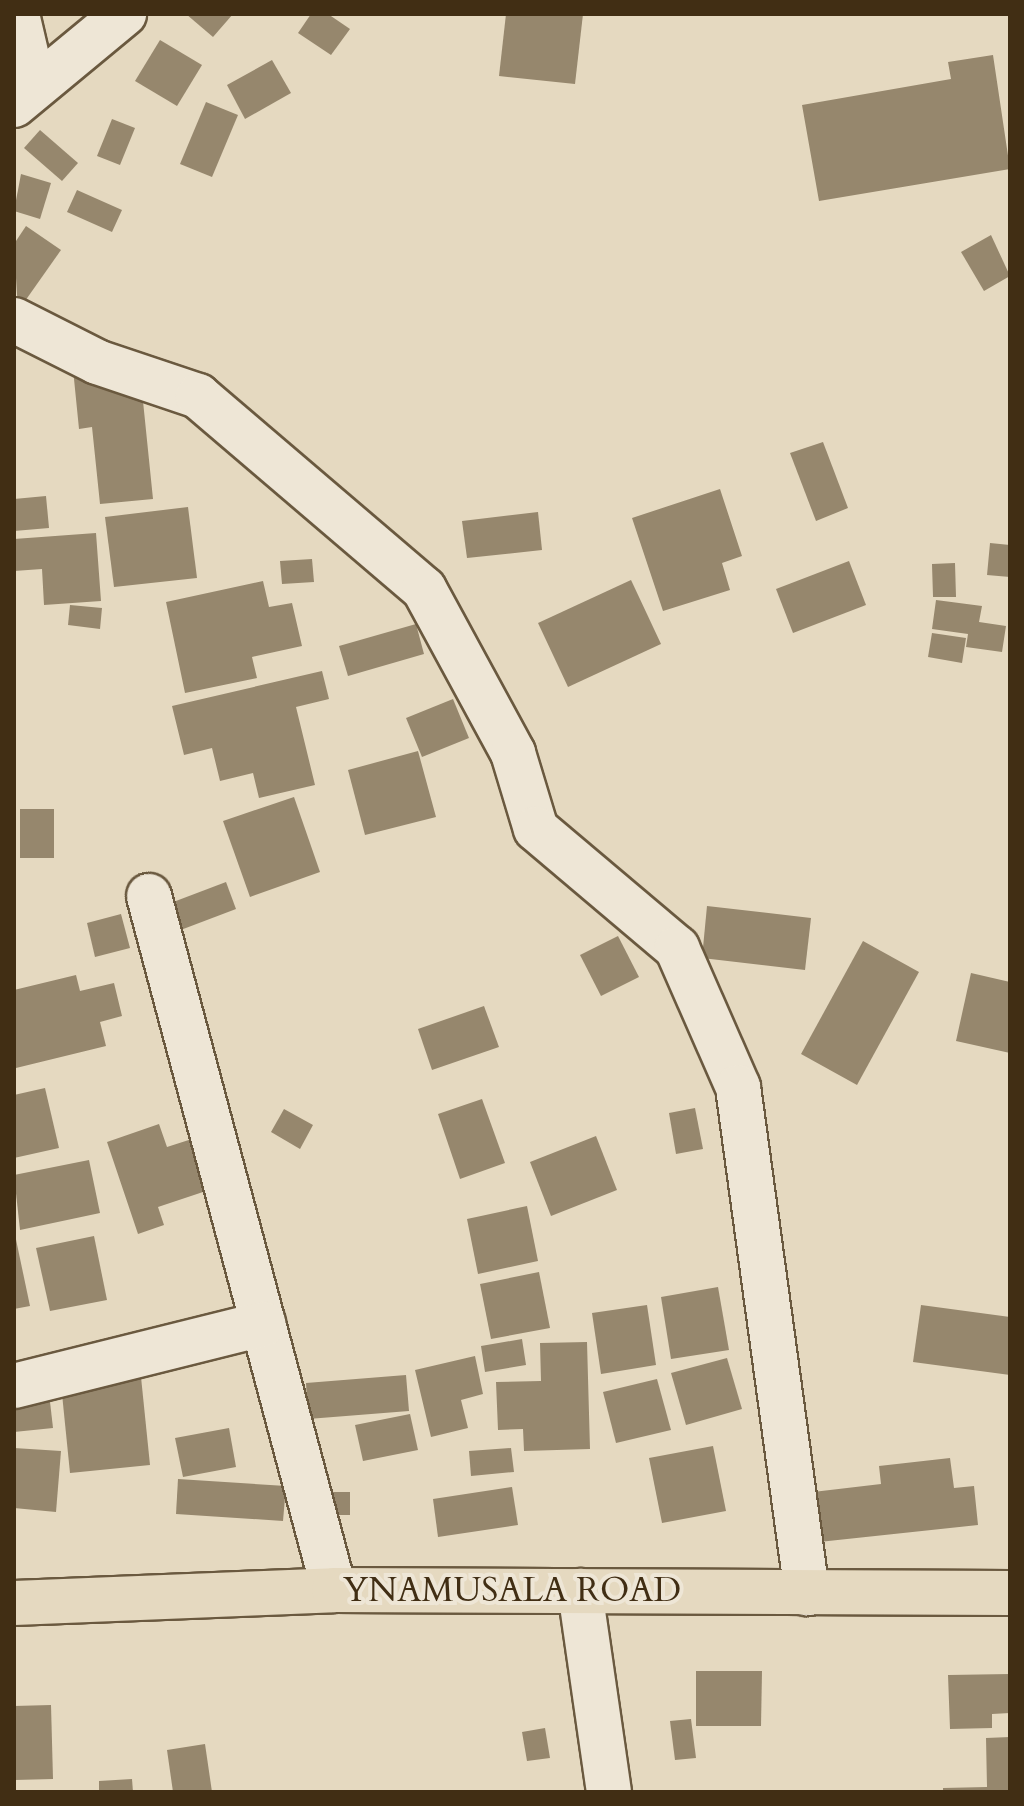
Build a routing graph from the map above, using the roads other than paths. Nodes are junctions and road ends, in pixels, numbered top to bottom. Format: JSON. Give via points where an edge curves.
{"nodes":[{"id":1,"x":17,"y":14,"type":"edge"},
{"id":2,"x":124,"y":14,"type":"edge"},
{"id":3,"x":24,"y":96,"type":"edge"},
{"id":4,"x":14,"y":320,"type":"edge"},
{"id":5,"x":149,"y":896,"type":"dead end"},
{"id":6,"x":263,"y":1324,"type":"junction"},
{"id":7,"x":14,"y":1386,"type":"edge"},
{"id":8,"x":334,"y":1590,"type":"junction"},
{"id":9,"x":580,"y":1591,"type":"junction"},
{"id":10,"x":807,"y":1593,"type":"junction"},
{"id":11,"x":1010,"y":1593,"type":"edge"},
{"id":12,"x":14,"y":1603,"type":"edge"},
{"id":13,"x":609,"y":1792,"type":"edge"}],
"edges":[{"from":1,"to":3,"type":"street"},
{"from":2,"to":3,"type":"street"},
{"from":4,"to":10,"type":"street","via":[[97,362],[198,396],[424,589],[513,753],[536,829],[677,948],[738,1087]]},
{"from":5,"to":6,"type":"street"},
{"from":6,"to":7,"type":"street"},
{"from":6,"to":8,"type":"street"},
{"from":8,"to":9,"type":"main road","name":"YNAMUSALA ROAD"},
{"from":8,"to":12,"type":"main road","name":"YNAMUSALA ROAD"},
{"from":9,"to":10,"type":"main road","name":"YNAMUSALA ROAD"},
{"from":9,"to":13,"type":"street"},
{"from":10,"to":11,"type":"main road","name":"YNAMUSALA ROAD"}]}
